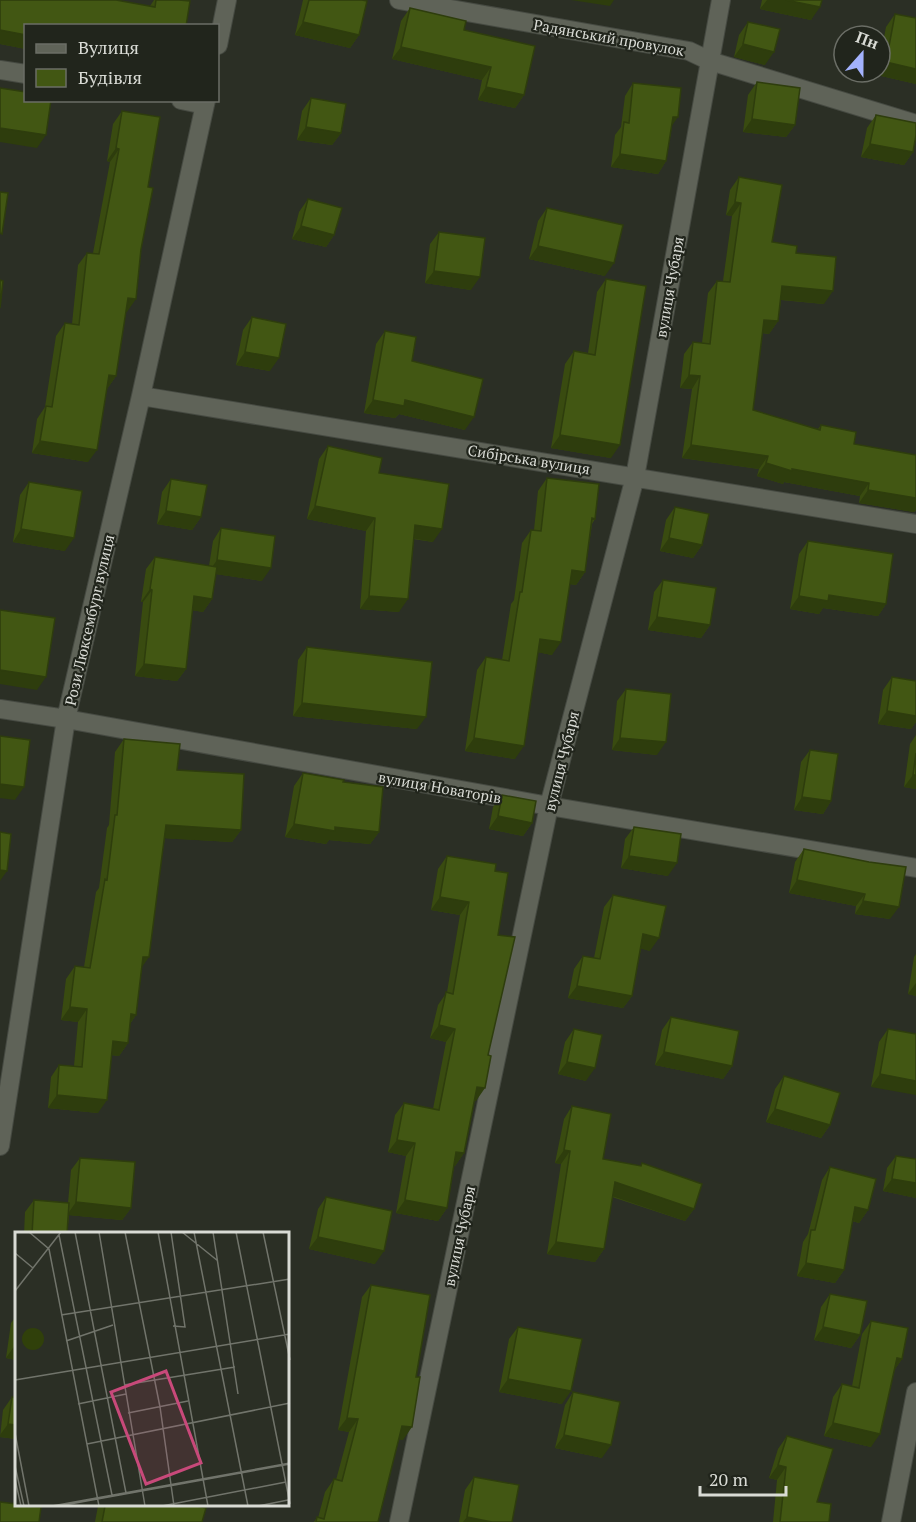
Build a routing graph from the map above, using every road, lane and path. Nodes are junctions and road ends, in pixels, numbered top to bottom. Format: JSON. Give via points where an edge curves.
{"nodes":[{"id":1,"x":227,"y":0,"type":"edge"},
{"id":2,"x":399,"y":0,"type":"edge"},
{"id":3,"x":721,"y":0,"type":"edge"},
{"id":4,"x":219,"y":40,"type":"edge"},
{"id":5,"x":710,"y":61,"type":"junction"},
{"id":6,"x":0,"y":70,"type":"edge"},
{"id":7,"x":24,"y":74,"type":"edge"},
{"id":8,"x":205,"y":103,"type":"edge"},
{"id":9,"x":916,"y":124,"type":"edge"},
{"id":10,"x":141,"y":396,"type":"junction"},
{"id":11,"x":635,"y":477,"type":"junction"},
{"id":12,"x":916,"y":524,"type":"edge"},
{"id":13,"x":0,"y":710,"type":"edge"},
{"id":14,"x":66,"y":719,"type":"junction"},
{"id":15,"x":549,"y":806,"type":"junction"},
{"id":16,"x":916,"y":868,"type":"edge"},
{"id":17,"x":0,"y":1146,"type":"edge"},
{"id":18,"x":916,"y":1392,"type":"edge"},
{"id":19,"x":399,"y":1522,"type":"edge"},
{"id":20,"x":891,"y":1522,"type":"edge"}],
"edges":[{"from":1,"to":4,"type":"street"},
{"from":2,"to":5,"type":"street","name":"Радянський провулок","via":[[689,51]]},
{"from":3,"to":5,"type":"street","name":"вулиця Чубаря"},
{"from":5,"to":9,"type":"street","name":"Радянський провулок"},
{"from":5,"to":11,"type":"street","name":"вулиця Чубаря"},
{"from":6,"to":7,"type":"street"},
{"from":8,"to":10,"type":"street","name":"Рози Люксембург вулиця"},
{"from":10,"to":11,"type":"street","name":"Сибірська вулиця"},
{"from":10,"to":14,"type":"street","name":"Рози Люксембург вулиця"},
{"from":11,"to":12,"type":"street","name":"Сибірська вулиця"},
{"from":11,"to":15,"type":"street","name":"вулиця Чубаря"},
{"from":13,"to":14,"type":"street","name":"вулиця Новаторів"},
{"from":14,"to":15,"type":"street","name":"вулиця Новаторів"},
{"from":14,"to":17,"type":"street","name":"Рози Люксембург вулиця"},
{"from":15,"to":16,"type":"street","name":"вулиця Новаторів"},
{"from":15,"to":19,"type":"street","name":"вулиця Чубаря"},
{"from":18,"to":20,"type":"street"}]}
